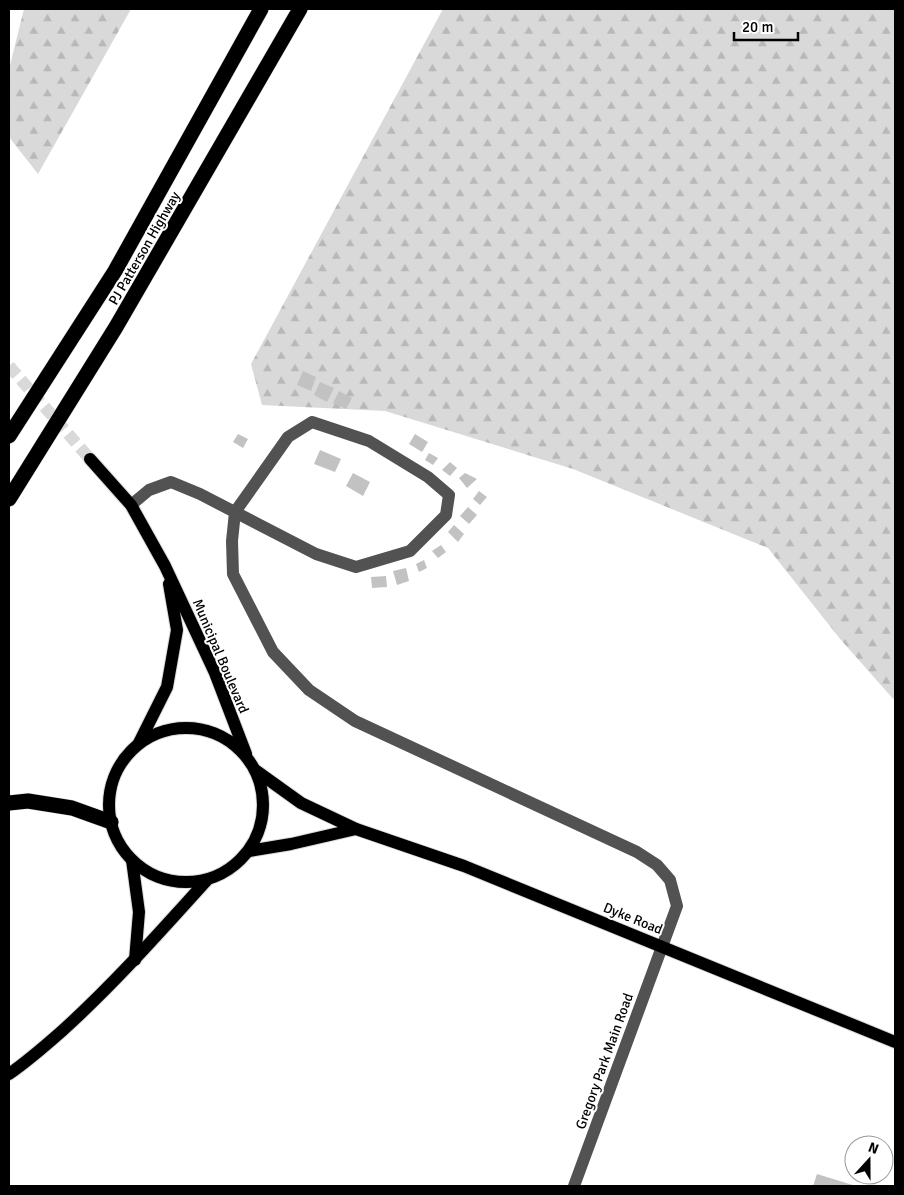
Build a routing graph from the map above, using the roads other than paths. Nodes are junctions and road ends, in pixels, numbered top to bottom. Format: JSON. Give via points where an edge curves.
{"nodes":[{"id":1,"x":261,"y":9,"type":"edge"},
{"id":2,"x":300,"y":9,"type":"edge"},
{"id":3,"x":9,"y":436,"type":"edge"},
{"id":4,"x":90,"y":459,"type":"tunnel mouth"},
{"id":5,"x":9,"y":499,"type":"edge"},
{"id":6,"x":131,"y":505,"type":"junction"},
{"id":7,"x":235,"y":512,"type":"junction"},
{"id":8,"x":165,"y":566,"type":"junction"},
{"id":9,"x":139,"y":743,"type":"junction"},
{"id":10,"x":248,"y":759,"type":"junction"},
{"id":11,"x":255,"y":770,"type":"junction"},
{"id":12,"x":9,"y":803,"type":"edge"},
{"id":13,"x":110,"y":822,"type":"junction"},
{"id":14,"x":356,"y":829,"type":"junction"},
{"id":15,"x":249,"y":851,"type":"junction"},
{"id":16,"x":132,"y":860,"type":"junction"},
{"id":17,"x":207,"y":880,"type":"junction"},
{"id":18,"x":662,"y":946,"type":"junction"},
{"id":19,"x":135,"y":960,"type":"junction"},
{"id":20,"x":895,"y":1042,"type":"edge"},
{"id":21,"x":9,"y":1074,"type":"edge"},
{"id":22,"x":574,"y":1186,"type":"edge"}],
"edges":[{"from":1,"to":3,"type":"highway","name":"PJ Patterson Highway","via":[[115,271]]},
{"from":2,"to":5,"type":"highway","name":"PJ Patterson Highway","via":[[116,328]]},
{"from":4,"to":6,"type":"main road","name":"Municipal Boulevard"},
{"from":6,"to":7,"type":"street","via":[[149,490],[172,482]]},
{"from":6,"to":8,"type":"main road","name":"Municipal Boulevard"},
{"from":7,"to":7,"type":"street","via":[[288,437],[312,422],[369,441],[428,477],[449,496],[446,515],[410,551],[356,567],[316,554]]},
{"from":7,"to":18,"type":"street","name":"Gregory Park Main Road","via":[[232,574],[273,652],[309,690],[355,721],[637,852],[657,865],[670,880],[677,906]]},
{"from":8,"to":9,"type":"main road","name":"Municipal Boulevard","via":[[177,630],[167,687]]},
{"from":8,"to":10,"type":"main road","name":"Municipal Boulevard","via":[[215,673]]},
{"from":9,"to":10,"type":"main road","via":[[161,732],[185,728],[209,731],[231,742]]},
{"from":9,"to":13,"type":"main road","via":[[113,778]]},
{"from":10,"to":11,"type":"main road"},
{"from":11,"to":14,"type":"main road","name":"Dyke Road","via":[[301,802]]},
{"from":11,"to":15,"type":"main road","via":[[264,806],[260,830]]},
{"from":12,"to":13,"type":"highway","via":[[28,801],[72,808]]},
{"from":13,"to":16,"type":"main road","via":[[118,842]]},
{"from":14,"to":15,"type":"main road"},
{"from":14,"to":18,"type":"main road","name":"Dyke Road","via":[[464,866]]},
{"from":15,"to":17,"type":"main road","via":[[230,869]]},
{"from":16,"to":17,"type":"main road","via":[[154,875],[180,882]]},
{"from":16,"to":19,"type":"main road","via":[[138,912]]},
{"from":17,"to":19,"type":"main road"},
{"from":18,"to":20,"type":"main road","name":"Dyke Road"},
{"from":18,"to":22,"type":"street","name":"Gregory Park Main Road"},
{"from":19,"to":21,"type":"main road","via":[[89,1007]]}]}
